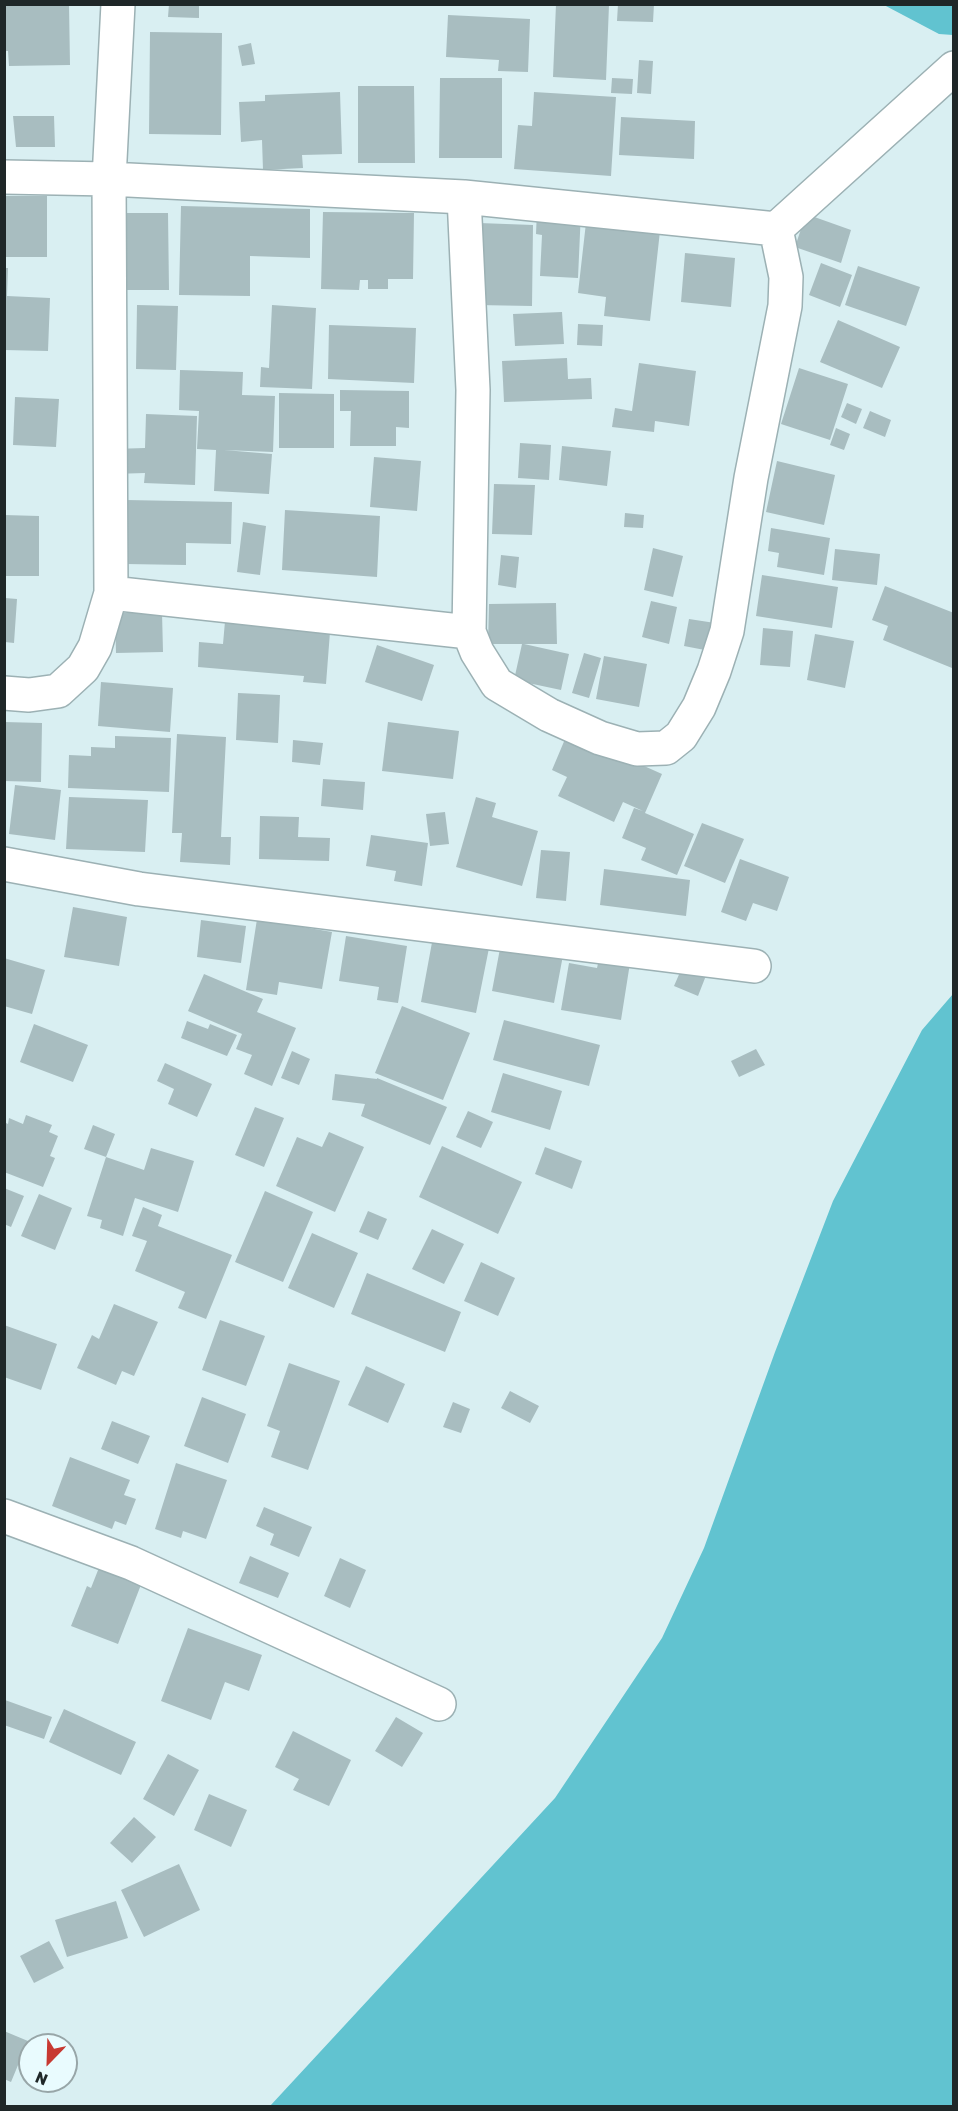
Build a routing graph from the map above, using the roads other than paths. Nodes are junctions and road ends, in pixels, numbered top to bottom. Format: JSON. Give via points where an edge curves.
{"nodes":[{"id":1,"x":118,"y":4,"type":"edge"},
{"id":2,"x":954,"y":68,"type":"edge"},
{"id":3,"x":4,"y":177,"type":"edge"},
{"id":4,"x":109,"y":179,"type":"junction"},
{"id":5,"x":464,"y":197,"type":"junction"},
{"id":6,"x":776,"y":229,"type":"junction"},
{"id":7,"x":111,"y":592,"type":"junction"},
{"id":8,"x":469,"y":632,"type":"junction"},
{"id":9,"x":4,"y":693,"type":"edge"},
{"id":10,"x":4,"y":864,"type":"edge"},
{"id":11,"x":754,"y":966,"type":"dead end"},
{"id":12,"x":4,"y":1516,"type":"edge"},
{"id":13,"x":438,"y":1704,"type":"dead end"}],
"edges":[{"from":1,"to":4,"type":"street"},
{"from":2,"to":6,"type":"street"},
{"from":3,"to":4,"type":"street"},
{"from":4,"to":5,"type":"street"},
{"from":4,"to":7,"type":"street"},
{"from":5,"to":6,"type":"street"},
{"from":5,"to":8,"type":"street","via":[[473,390]]},
{"from":6,"to":8,"type":"street","via":[[786,277],[785,306],[751,478],[727,631],[699,707],[681,736],[666,748],[637,749],[600,738],[549,715],[497,684]]},
{"from":7,"to":8,"type":"street"},
{"from":7,"to":9,"type":"street","via":[[95,647],[83,668],[58,691]]},
{"from":10,"to":11,"type":"street","via":[[139,890]]},
{"from":12,"to":13,"type":"street","via":[[130,1563]]}]}
